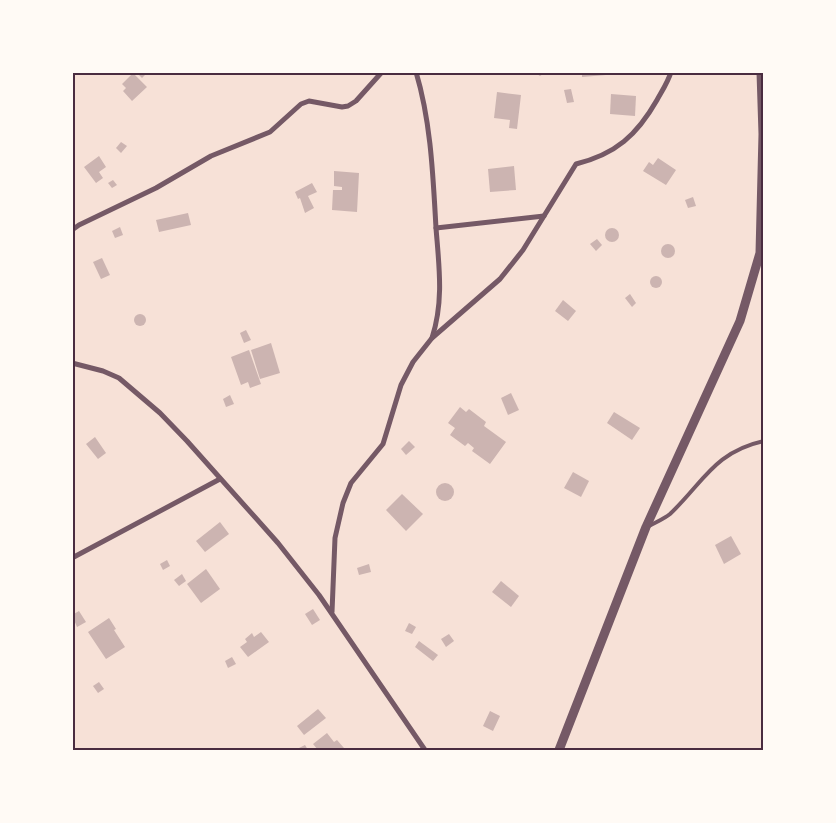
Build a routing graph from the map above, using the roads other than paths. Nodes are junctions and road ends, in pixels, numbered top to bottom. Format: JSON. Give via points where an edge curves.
{"nodes":[{"id":1,"x":382,"y":72,"type":"edge"},
{"id":2,"x":416,"y":72,"type":"edge"},
{"id":3,"x":672,"y":72,"type":"edge"},
{"id":4,"x":761,"y":72,"type":"edge"},
{"id":5,"x":763,"y":133,"type":"edge"},
{"id":6,"x":544,"y":216,"type":"junction"},
{"id":7,"x":436,"y":228,"type":"junction"},
{"id":8,"x":72,"y":230,"type":"edge"},
{"id":9,"x":432,"y":338,"type":"junction"},
{"id":10,"x":72,"y":363,"type":"edge"},
{"id":11,"x":764,"y":441,"type":"edge"},
{"id":12,"x":220,"y":479,"type":"junction"},
{"id":13,"x":646,"y":527,"type":"junction"},
{"id":14,"x":72,"y":558,"type":"edge"},
{"id":15,"x":332,"y":612,"type":"junction"},
{"id":16,"x":425,"y":750,"type":"edge"},
{"id":17,"x":559,"y":750,"type":"edge"}],
"edges":[{"from":1,"to":8,"type":"street","via":[[348,106],[309,101],[301,104],[270,132],[210,156],[156,188]]},
{"from":2,"to":7,"type":"street","via":[[425,110]]},
{"from":3,"to":6,"type":"street","via":[[640,127],[623,144],[596,159],[576,164]]},
{"from":4,"to":5,"type":"street"},
{"from":5,"to":13,"type":"street","via":[[760,253],[740,321]]},
{"from":6,"to":7,"type":"street"},
{"from":6,"to":9,"type":"street","via":[[500,279]]},
{"from":7,"to":9,"type":"street","via":[[440,303]]},
{"from":9,"to":15,"type":"street","via":[[401,384],[383,444],[351,483],[342,503],[335,538]]},
{"from":10,"to":12,"type":"street","via":[[119,378],[173,426]]},
{"from":11,"to":13,"type":"lane","via":[[733,452],[714,465],[668,515]]},
{"from":12,"to":14,"type":"street"},
{"from":12,"to":15,"type":"street","via":[[278,543]]},
{"from":13,"to":17,"type":"street"},
{"from":15,"to":16,"type":"street"}]}
